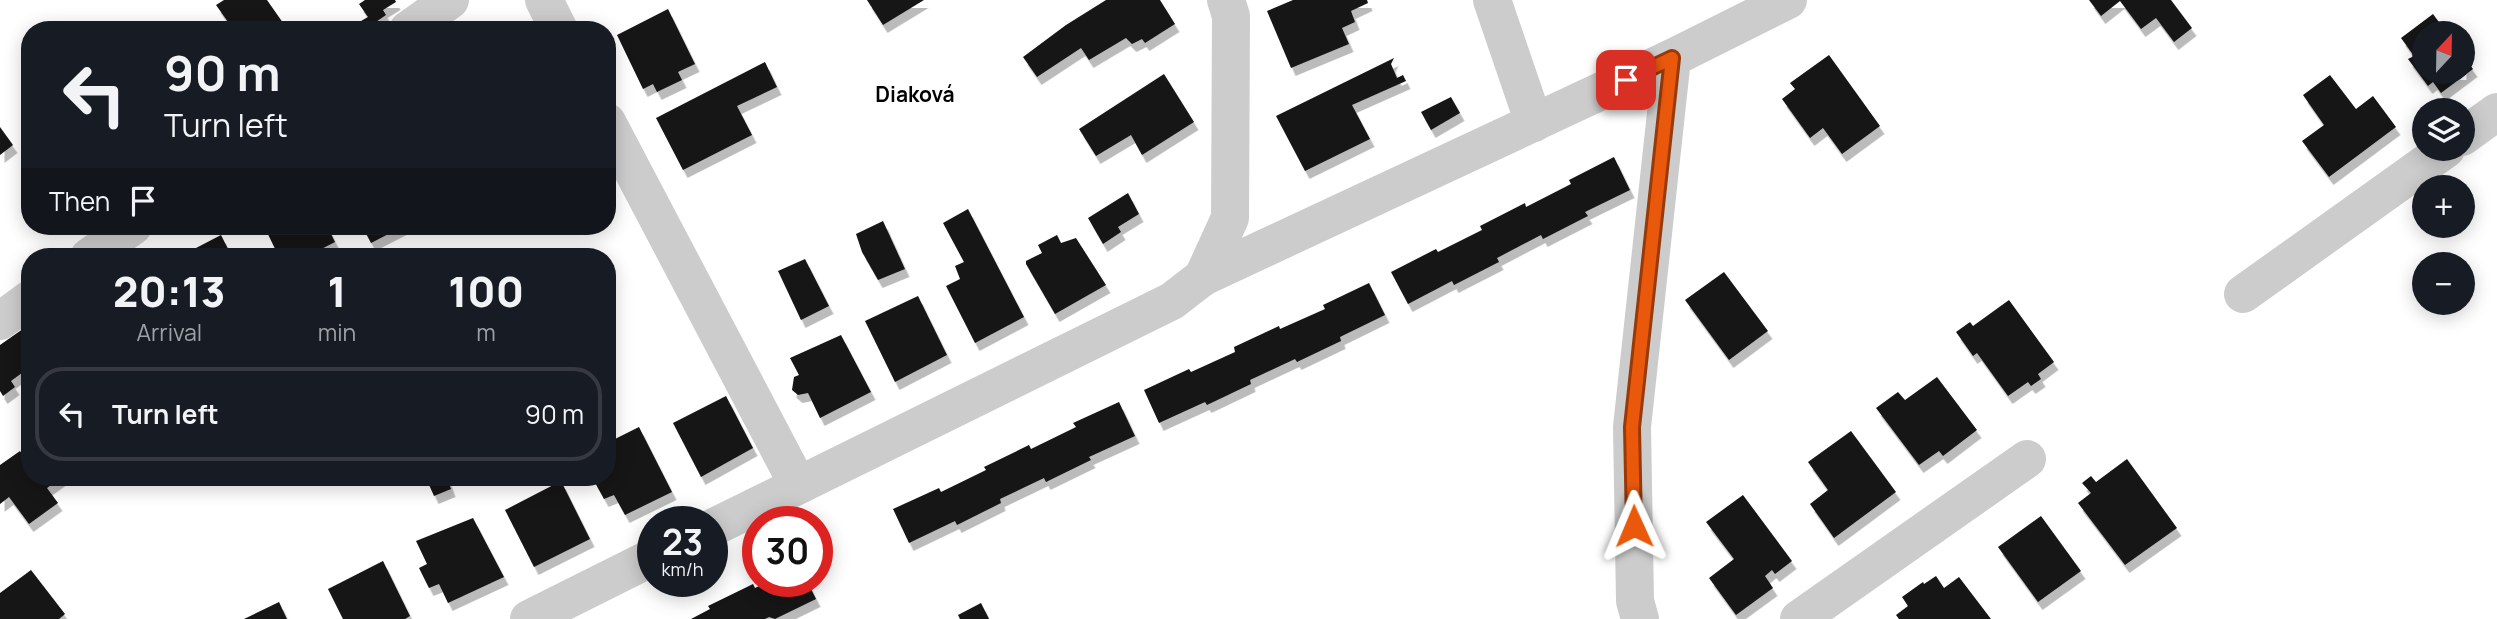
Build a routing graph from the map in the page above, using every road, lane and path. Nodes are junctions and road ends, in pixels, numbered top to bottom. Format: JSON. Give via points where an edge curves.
{"nodes":[{"id":1,"x":450,"y":0,"type":"edge"},
{"id":2,"x":544,"y":0,"type":"edge"},
{"id":3,"x":1226,"y":0,"type":"edge"},
{"id":4,"x":1492,"y":0,"type":"edge"},
{"id":5,"x":1788,"y":0,"type":"edge"},
{"id":6,"x":421,"y":21,"type":"edge"},
{"id":7,"x":554,"y":21,"type":"edge"},
{"id":8,"x":1672,"y":58,"type":"junction"},
{"id":9,"x":2497,"y":112,"type":"edge"},
{"id":10,"x":1534,"y":123,"type":"junction"},
{"id":11,"x":2475,"y":128,"type":"edge"},
{"id":12,"x":616,"y":139,"type":"edge"},
{"id":13,"x":2429,"y":161,"type":"edge"},
{"id":14,"x":120,"y":235,"type":"edge"},
{"id":15,"x":102,"y":248,"type":"edge"},
{"id":16,"x":1203,"y":277,"type":"junction"},
{"id":17,"x":2243,"y":294,"type":"dead end"},
{"id":18,"x":21,"y":306,"type":"edge"},
{"id":19,"x":0,"y":321,"type":"edge"},
{"id":20,"x":2027,"y":459,"type":"dead end"},
{"id":21,"x":798,"y":485,"type":"junction"},
{"id":22,"x":728,"y":520,"type":"edge"},
{"id":23,"x":637,"y":565,"type":"edge"},
{"id":24,"x":529,"y":619,"type":"edge"},
{"id":25,"x":1640,"y":619,"type":"edge"},
{"id":26,"x":1799,"y":619,"type":"edge"}],
"edges":[{"from":1,"to":6,"type":"street"},
{"from":2,"to":7,"type":"street"},
{"from":3,"to":16,"type":"street","via":[[1231,16],[1230,218]]},
{"from":4,"to":10,"type":"street"},
{"from":5,"to":8,"type":"street"},
{"from":8,"to":10,"type":"street"},
{"from":8,"to":25,"type":"street","via":[[1632,427],[1635,601]]},
{"from":9,"to":11,"type":"street"},
{"from":10,"to":16,"type":"street"},
{"from":12,"to":21,"type":"street"},
{"from":13,"to":17,"type":"street"},
{"from":14,"to":15,"type":"street"},
{"from":16,"to":21,"type":"street","via":[[1172,300]]},
{"from":18,"to":19,"type":"street"},
{"from":20,"to":26,"type":"street"},
{"from":21,"to":22,"type":"street"},
{"from":23,"to":24,"type":"street"}]}
